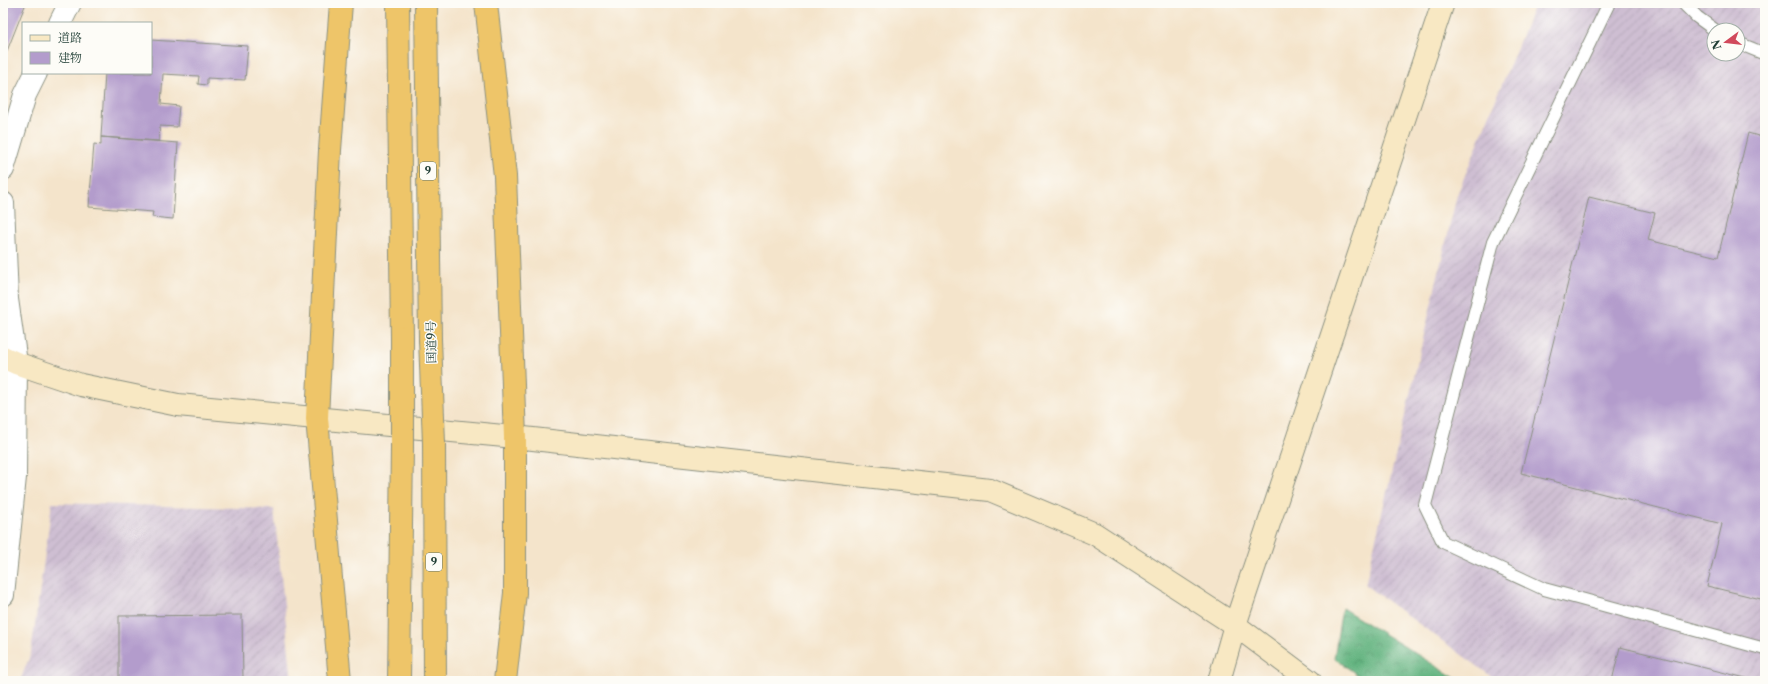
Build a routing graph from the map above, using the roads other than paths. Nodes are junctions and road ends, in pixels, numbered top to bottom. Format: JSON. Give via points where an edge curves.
{"nodes":[{"id":1,"x":70,"y":3,"type":"edge"},
{"id":2,"x":341,"y":3,"type":"edge"},
{"id":3,"x":398,"y":3,"type":"edge"},
{"id":4,"x":426,"y":3,"type":"edge"},
{"id":5,"x":486,"y":3,"type":"edge"},
{"id":6,"x":1443,"y":3,"type":"edge"},
{"id":7,"x":1610,"y":3,"type":"edge"},
{"id":8,"x":1683,"y":3,"type":"edge"},
{"id":9,"x":60,"y":22,"type":"edge"},
{"id":10,"x":1706,"y":24,"type":"edge"},
{"id":11,"x":1746,"y":46,"type":"edge"},
{"id":12,"x":1765,"y":54,"type":"edge"},
{"id":13,"x":36,"y":74,"type":"edge"},
{"id":14,"x":3,"y":169,"type":"edge"},
{"id":15,"x":3,"y":203,"type":"edge"},
{"id":16,"x":9,"y":360,"type":"edge"},
{"id":17,"x":317,"y":418,"type":"junction"},
{"id":18,"x":516,"y":437,"type":"junction"},
{"id":19,"x":3,"y":595,"type":"edge"},
{"id":20,"x":1235,"y":626,"type":"junction"},
{"id":21,"x":1765,"y":649,"type":"edge"},
{"id":22,"x":340,"y":681,"type":"edge"},
{"id":23,"x":399,"y":681,"type":"edge"},
{"id":24,"x":435,"y":681,"type":"edge"},
{"id":25,"x":505,"y":681,"type":"edge"},
{"id":26,"x":1219,"y":681,"type":"edge"},
{"id":27,"x":1310,"y":681,"type":"edge"}],
"edges":[{"from":1,"to":9,"type":"street"},
{"from":2,"to":17,"type":"highway","via":[[330,150]]},
{"from":3,"to":23,"type":"highway","bridge":true,"via":[[402,337]]},
{"from":4,"to":24,"type":"highway","name":"国道9号","number":"9","bridge":true,"via":[[430,339],[434,443]]},
{"from":5,"to":18,"type":"highway","via":[[505,176]]},
{"from":6,"to":20,"type":"street"},
{"from":7,"to":21,"type":"lane","via":[[1493,242],[1425,505],[1443,542],[1544,589]]},
{"from":8,"to":10,"type":"lane"},
{"from":11,"to":12,"type":"lane"},
{"from":13,"to":14,"type":"street","via":[[25,95]]},
{"from":15,"to":16,"type":"street"},
{"from":16,"to":17,"type":"street","via":[[80,384],[178,405]]},
{"from":16,"to":19,"type":"street","via":[[15,478]]},
{"from":17,"to":18,"type":"street"},
{"from":17,"to":22,"type":"highway"},
{"from":18,"to":20,"type":"street","via":[[990,490],[1095,534]]},
{"from":18,"to":25,"type":"highway","via":[[515,593]]},
{"from":20,"to":26,"type":"street"},
{"from":20,"to":27,"type":"street"}]}
